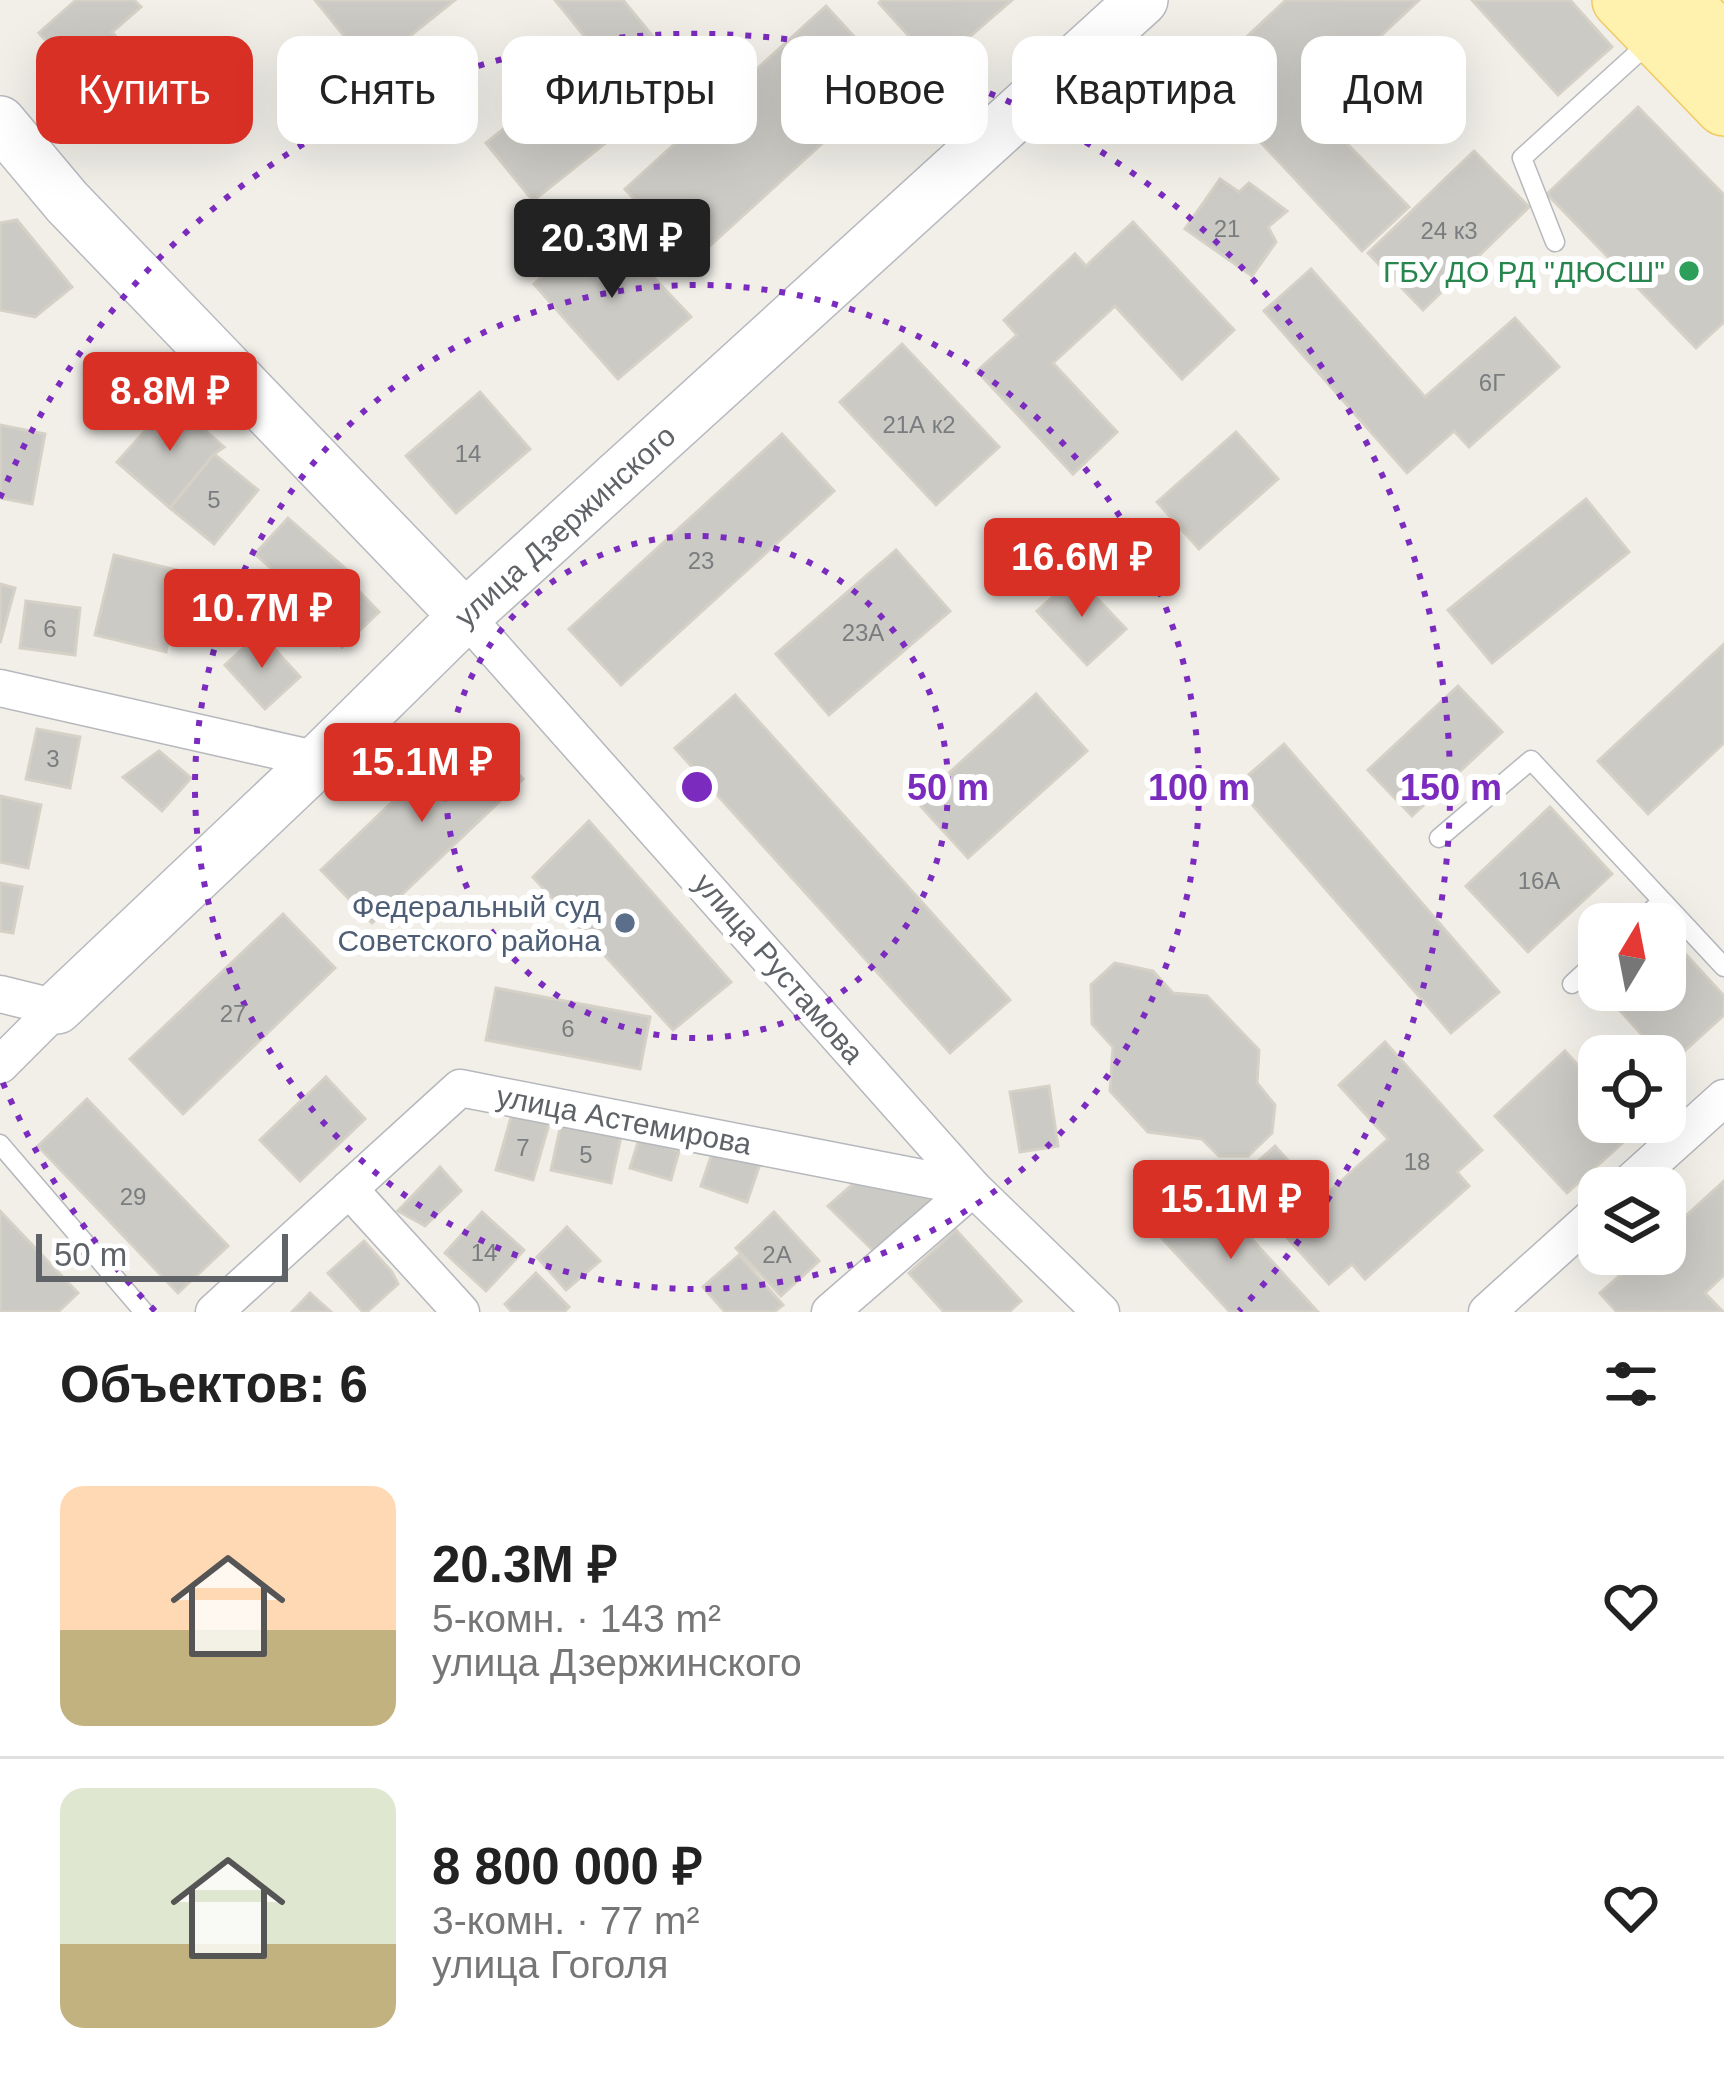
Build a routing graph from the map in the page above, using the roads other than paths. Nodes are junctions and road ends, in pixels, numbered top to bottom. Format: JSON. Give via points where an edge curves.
{"nodes":[{"id":1,"x":1142,"y":0,"type":"edge"},
{"id":2,"x":1664,"y":14,"type":"edge"},
{"id":3,"x":1724,"y":46,"type":"edge"},
{"id":4,"x":1724,"y":107,"type":"edge"},
{"id":5,"x":0,"y":122,"type":"edge"},
{"id":6,"x":1555,"y":242,"type":"dead end"},
{"id":7,"x":465,"y":616,"type":"junction"},
{"id":8,"x":0,"y":688,"type":"edge"},
{"id":9,"x":319,"y":760,"type":"junction"},
{"id":10,"x":1439,"y":838,"type":"dead end"},
{"id":11,"x":1662,"y":901,"type":"joint"},
{"id":12,"x":1724,"y":967,"type":"edge"},
{"id":13,"x":1578,"y":978,"type":"edge"},
{"id":14,"x":1572,"y":984,"type":"dead end"},
{"id":15,"x":0,"y":994,"type":"edge"},
{"id":16,"x":57,"y":1008,"type":"junction"},
{"id":17,"x":0,"y":1065,"type":"edge"},
{"id":18,"x":1724,"y":1098,"type":"edge"},
{"id":19,"x":0,"y":1144,"type":"edge"},
{"id":20,"x":1647,"y":1167,"type":"edge"},
{"id":21,"x":973,"y":1189,"type":"junction"},
{"id":22,"x":349,"y":1190,"type":"junction"},
{"id":23,"x":1578,"y":1230,"type":"edge"},
{"id":24,"x":144,"y":1312,"type":"edge"},
{"id":25,"x":214,"y":1312,"type":"edge"},
{"id":26,"x":461,"y":1312,"type":"edge"},
{"id":27,"x":830,"y":1312,"type":"edge"},
{"id":28,"x":1101,"y":1312,"type":"edge"},
{"id":29,"x":1487,"y":1312,"type":"edge"}],
"edges":[{"from":1,"to":7,"type":"street","name":"улица Дзержинского"},
{"from":2,"to":3,"type":"main road"},
{"from":2,"to":4,"type":"main road"},
{"from":2,"to":6,"type":"lane","via":[[1522,158]]},
{"from":5,"to":7,"type":"street","via":[[67,202]]},
{"from":7,"to":9,"type":"street","name":"улица Дзержинского"},
{"from":7,"to":21,"type":"street","name":"улица Рустамова"},
{"from":8,"to":9,"type":"street"},
{"from":9,"to":16,"type":"street","name":"улица Дзержинского"},
{"from":10,"to":11,"type":"lane","via":[[1531,760]]},
{"from":11,"to":12,"type":"lane"},
{"from":13,"to":14,"type":"lane"},
{"from":15,"to":16,"type":"street"},
{"from":16,"to":17,"type":"street","name":"улица Дзержинского"},
{"from":18,"to":20,"type":"street"},
{"from":19,"to":24,"type":"lane"},
{"from":21,"to":22,"type":"street","name":"улица Астемирова","via":[[460,1088]]},
{"from":21,"to":27,"type":"street"},
{"from":21,"to":28,"type":"street","name":"улица Рустамова"},
{"from":22,"to":25,"type":"street","name":"улица Астемирова"},
{"from":22,"to":26,"type":"street"},
{"from":23,"to":29,"type":"street"}]}
